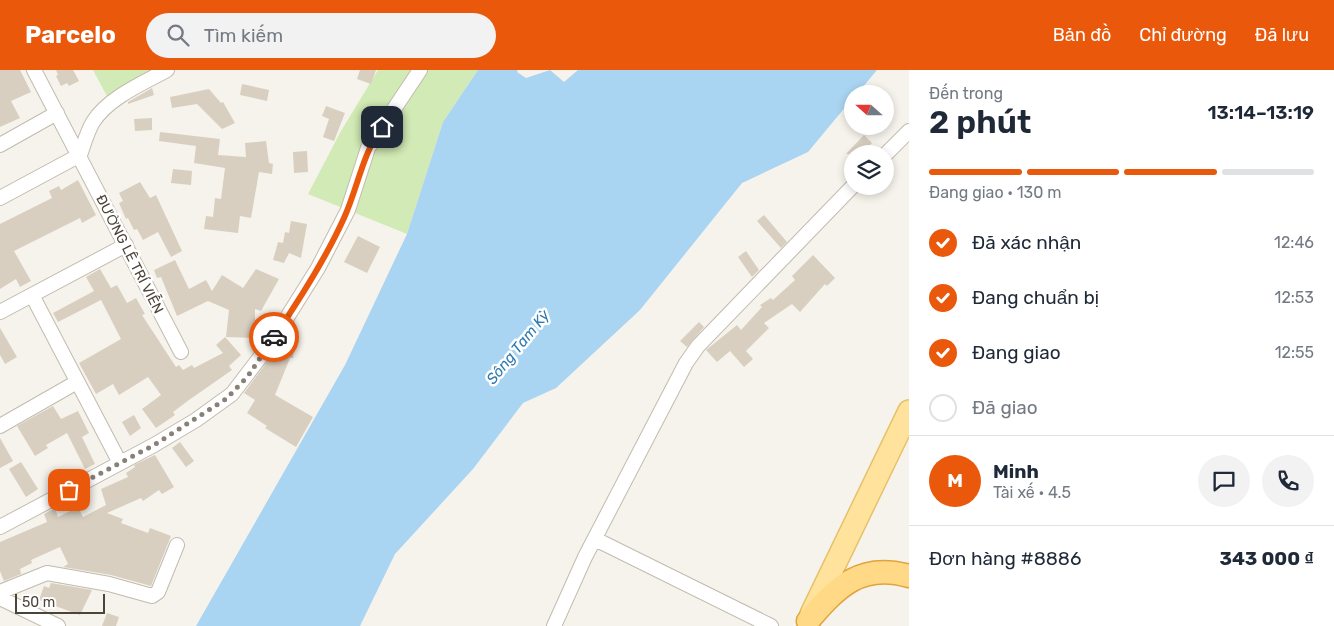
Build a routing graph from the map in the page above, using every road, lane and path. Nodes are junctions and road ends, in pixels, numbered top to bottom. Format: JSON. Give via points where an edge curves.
{"nodes":[{"id":1,"x":34,"y":70,"type":"edge"},
{"id":2,"x":167,"y":70,"type":"edge"},
{"id":3,"x":420,"y":70,"type":"edge"},
{"id":4,"x":57,"y":113,"type":"junction"},
{"id":5,"x":909,"y":131,"type":"edge"},
{"id":6,"x":0,"y":145,"type":"edge"},
{"id":7,"x":894,"y":146,"type":"edge"},
{"id":8,"x":80,"y":155,"type":"junction"},
{"id":9,"x":845,"y":195,"type":"edge"},
{"id":10,"x":0,"y":198,"type":"edge"},
{"id":11,"x":126,"y":245,"type":"junction"},
{"id":12,"x":32,"y":295,"type":"junction"},
{"id":13,"x":0,"y":312,"type":"edge"},
{"id":14,"x":181,"y":352,"type":"dead end"},
{"id":15,"x":77,"y":382,"type":"junction"},
{"id":16,"x":909,"y":411,"type":"edge"},
{"id":17,"x":0,"y":426,"type":"edge"},
{"id":18,"x":120,"y":463,"type":"junction"},
{"id":19,"x":0,"y":528,"type":"edge"},
{"id":20,"x":595,"y":539,"type":"junction"},
{"id":21,"x":177,"y":544,"type":"dead end"},
{"id":22,"x":909,"y":576,"type":"edge"},
{"id":23,"x":0,"y":592,"type":"edge"},
{"id":24,"x":0,"y":598,"type":"edge"},
{"id":25,"x":807,"y":623,"type":"edge"},
{"id":26,"x":58,"y":626,"type":"edge"},
{"id":27,"x":554,"y":626,"type":"edge"},
{"id":28,"x":771,"y":626,"type":"edge"}],
"edges":[{"from":1,"to":4,"type":"street","name":"ĐƯỜNG LÊ TRÍ VIỄN"},
{"from":2,"to":8,"type":"street","via":[[104,110],[94,122]]},
{"from":3,"to":18,"type":"street","via":[[368,148],[348,210],[318,268],[271,343],[232,394],[196,420]]},
{"from":4,"to":6,"type":"street"},
{"from":4,"to":8,"type":"street","name":"ĐƯỜNG LÊ TRÍ VIỄN"},
{"from":5,"to":7,"type":"street"},
{"from":8,"to":10,"type":"street"},
{"from":8,"to":11,"type":"street","name":"ĐƯỜNG LÊ TRÍ VIỄN"},
{"from":9,"to":20,"type":"street","via":[[704,340],[686,363]]},
{"from":11,"to":12,"type":"street"},
{"from":11,"to":14,"type":"street","name":"ĐƯỜNG LÊ TRÍ VIỄN"},
{"from":12,"to":13,"type":"street"},
{"from":12,"to":15,"type":"street"},
{"from":15,"to":17,"type":"street"},
{"from":15,"to":18,"type":"street"},
{"from":16,"to":25,"type":"main road"},
{"from":18,"to":19,"type":"street"},
{"from":20,"to":27,"type":"street"},
{"from":20,"to":28,"type":"street"},
{"from":21,"to":23,"type":"street","via":[[158,592],[152,596],[109,584],[47,573]]},
{"from":22,"to":25,"type":"highway","via":[[877,571],[853,578],[832,592]]},
{"from":24,"to":26,"type":"street"}]}
